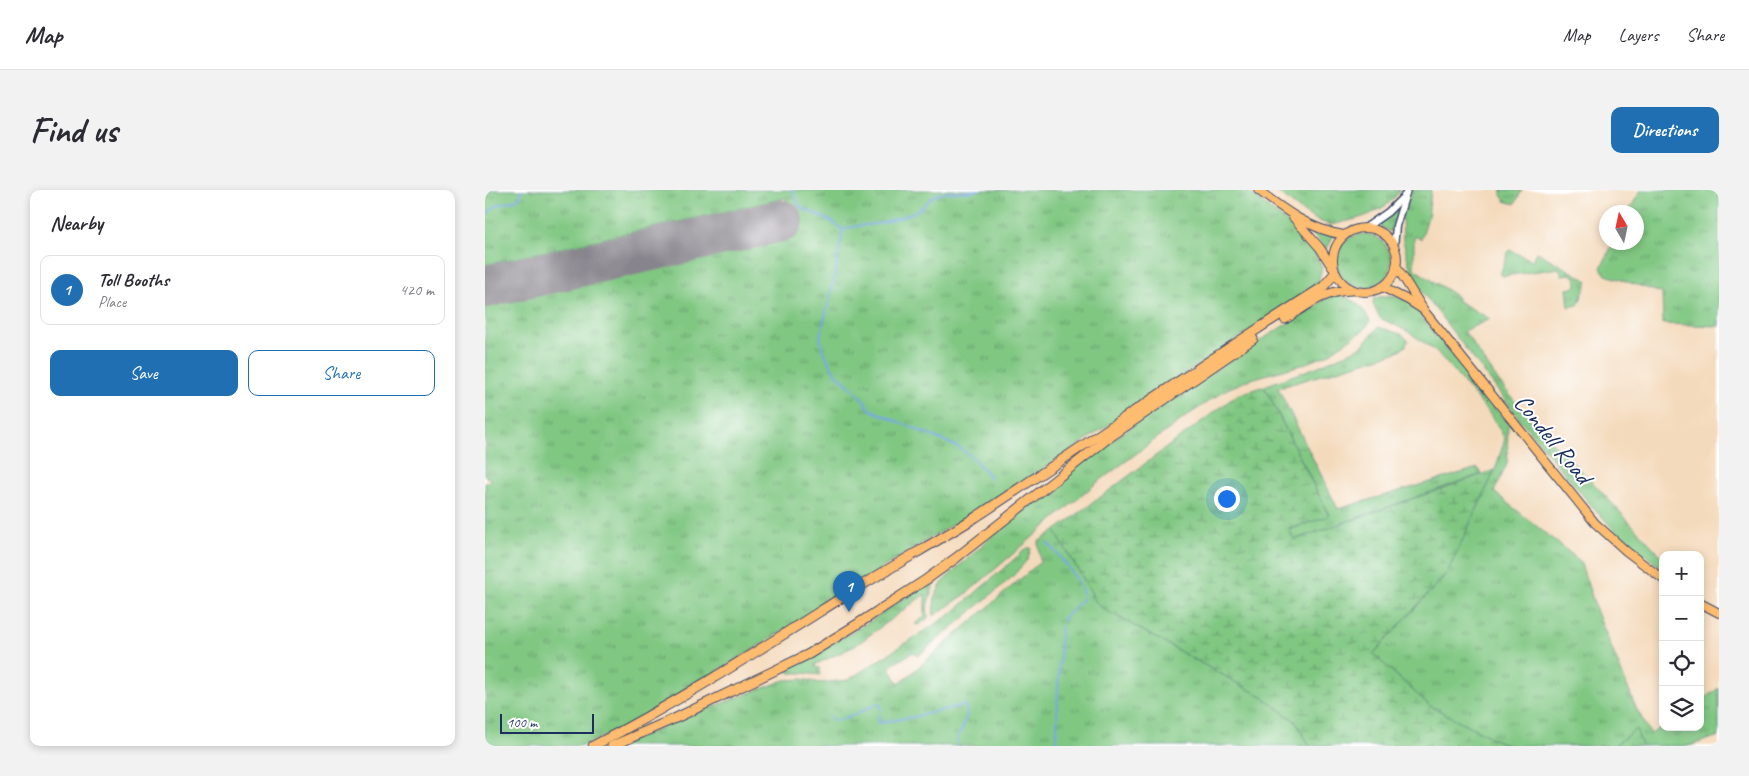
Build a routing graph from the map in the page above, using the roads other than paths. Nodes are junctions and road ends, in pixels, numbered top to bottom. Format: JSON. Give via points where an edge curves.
{"nodes":[{"id":1,"x":1258,"y":190,"type":"edge"},
{"id":2,"x":1406,"y":192,"type":"edge"},
{"id":3,"x":1290,"y":214,"type":"junction"},
{"id":4,"x":1365,"y":228,"type":"junction"},
{"id":5,"x":1344,"y":235,"type":"junction"},
{"id":6,"x":1394,"y":247,"type":"junction"},
{"id":7,"x":1396,"y":266,"type":"junction"},
{"id":8,"x":1334,"y":271,"type":"junction"},
{"id":9,"x":1382,"y":287,"type":"junction"},
{"id":10,"x":1353,"y":290,"type":"junction"},
{"id":11,"x":1425,"y":312,"type":"junction"},
{"id":12,"x":1659,"y":577,"type":"edge"},
{"id":13,"x":1704,"y":605,"type":"edge"},
{"id":14,"x":1719,"y":613,"type":"edge"},
{"id":15,"x":593,"y":746,"type":"edge"},
{"id":16,"x":612,"y":746,"type":"edge"}],
"edges":[{"from":1,"to":3,"type":"main road"},
{"from":2,"to":4,"type":"street","via":[[1388,212]]},
{"from":2,"to":6,"type":"street","via":[[1396,226]]},
{"from":3,"to":5,"type":"main road","via":[[1329,233]]},
{"from":3,"to":8,"type":"main road","via":[[1320,248]]},
{"from":4,"to":5,"type":"main road","via":[[1357,228]]},
{"from":4,"to":6,"type":"main road","via":[[1379,231]]},
{"from":5,"to":8,"type":"main road","via":[[1333,254]]},
{"from":6,"to":7,"type":"main road"},
{"from":7,"to":9,"type":"main road"},
{"from":7,"to":11,"type":"main road"},
{"from":8,"to":10,"type":"main road"},
{"from":8,"to":15,"type":"highway","via":[[1323,288],[975,517],[711,680]]},
{"from":9,"to":10,"type":"main road","via":[[1364,293]]},
{"from":9,"to":11,"type":"main road"},
{"from":10,"to":16,"type":"highway","via":[[1321,296],[1257,336],[1067,469],[941,568],[809,654]]},
{"from":11,"to":12,"type":"main road","name":"Condell Road","via":[[1595,523]]},
{"from":13,"to":14,"type":"main road"}]}
